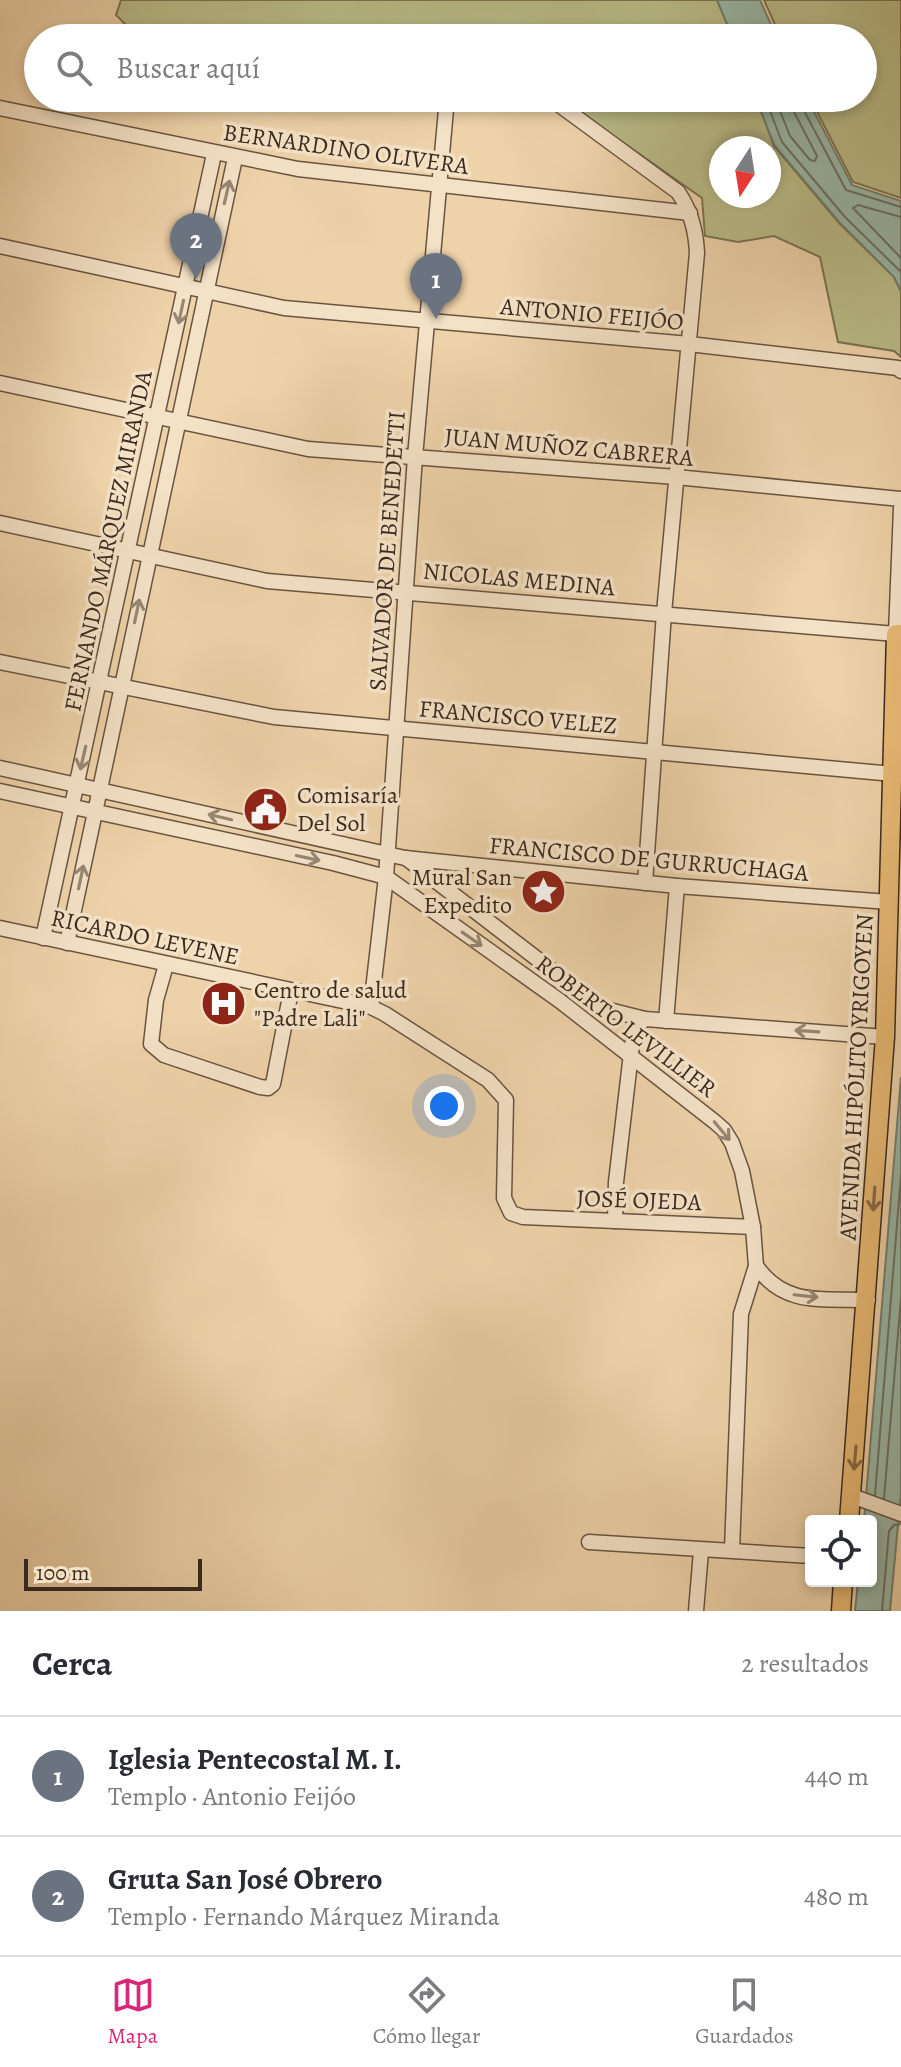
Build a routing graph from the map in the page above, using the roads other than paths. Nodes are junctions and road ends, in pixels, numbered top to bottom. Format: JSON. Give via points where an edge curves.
{"nodes":[{"id":1,"x":0,"y":108,"type":"edge"},
{"id":2,"x":446,"y":112,"type":"edge"},
{"id":3,"x":569,"y":112,"type":"edge"},
{"id":4,"x":214,"y":154,"type":"junction"},
{"id":5,"x":235,"y":158,"type":"junction"},
{"id":6,"x":440,"y":185,"type":"junction"},
{"id":7,"x":690,"y":213,"type":"junction"},
{"id":8,"x":0,"y":246,"type":"edge"},
{"id":9,"x":186,"y":285,"type":"junction"},
{"id":10,"x":205,"y":289,"type":"junction"},
{"id":11,"x":428,"y":321,"type":"junction"},
{"id":12,"x":689,"y":344,"type":"junction"},
{"id":13,"x":900,"y":370,"type":"edge"},
{"id":14,"x":0,"y":383,"type":"edge"},
{"id":15,"x":158,"y":418,"type":"junction"},
{"id":16,"x":178,"y":423,"type":"junction"},
{"id":17,"x":415,"y":457,"type":"junction"},
{"id":18,"x":676,"y":477,"type":"junction"},
{"id":19,"x":901,"y":499,"type":"edge"},
{"id":20,"x":901,"y":508,"type":"edge"},
{"id":21,"x":0,"y":523,"type":"edge"},
{"id":22,"x":129,"y":550,"type":"junction"},
{"id":23,"x":148,"y":555,"type":"junction"},
{"id":24,"x":405,"y":591,"type":"junction"},
{"id":25,"x":664,"y":613,"type":"junction"},
{"id":26,"x":898,"y":634,"type":"edge"},
{"id":27,"x":0,"y":662,"type":"edge"},
{"id":28,"x":99,"y":682,"type":"junction"},
{"id":29,"x":121,"y":687,"type":"junction"},
{"id":30,"x":396,"y":729,"type":"junction"},
{"id":31,"x":655,"y":750,"type":"junction"},
{"id":32,"x":0,"y":768,"type":"edge"},
{"id":33,"x":893,"y":774,"type":"junction"},
{"id":34,"x":77,"y":784,"type":"junction"},
{"id":35,"x":99,"y":790,"type":"junction"},
{"id":36,"x":0,"y":791,"type":"edge"},
{"id":37,"x":72,"y":807,"type":"junction"},
{"id":38,"x":95,"y":811,"type":"junction"},
{"id":39,"x":387,"y":852,"type":"junction"},
{"id":40,"x":405,"y":858,"type":"junction"},
{"id":41,"x":386,"y":877,"type":"junction"},
{"id":42,"x":645,"y":883,"type":"junction"},
{"id":43,"x":677,"y":886,"type":"junction"},
{"id":44,"x":889,"y":902,"type":"junction"},
{"id":45,"x":0,"y":928,"type":"edge"},
{"id":46,"x":43,"y":938,"type":"junction"},
{"id":47,"x":67,"y":943,"type":"junction"},
{"id":48,"x":166,"y":965,"type":"junction"},
{"id":49,"x":291,"y":991,"type":"junction"},
{"id":50,"x":371,"y":1007,"type":"junction"},
{"id":51,"x":645,"y":1019,"type":"junction"},
{"id":52,"x":666,"y":1021,"type":"junction"},
{"id":53,"x":885,"y":1037,"type":"junction"},
{"id":54,"x":631,"y":1057,"type":"junction"},
{"id":55,"x":523,"y":1217,"type":"joint"},
{"id":56,"x":615,"y":1221,"type":"junction"},
{"id":57,"x":753,"y":1227,"type":"junction"},
{"id":58,"x":756,"y":1266,"type":"junction"},
{"id":59,"x":868,"y":1300,"type":"junction"},
{"id":60,"x":858,"y":1498,"type":"junction"},
{"id":61,"x":901,"y":1514,"type":"edge"},
{"id":62,"x":851,"y":1515,"type":"edge"},
{"id":63,"x":589,"y":1542,"type":"dead end"},
{"id":64,"x":732,"y":1550,"type":"junction"},
{"id":65,"x":701,"y":1551,"type":"junction"},
{"id":66,"x":805,"y":1556,"type":"edge"},
{"id":67,"x":843,"y":1587,"type":"edge"},
{"id":68,"x":696,"y":1611,"type":"edge"},
{"id":69,"x":841,"y":1611,"type":"edge"}],
"edges":[{"from":1,"to":4,"type":"street","name":"BERNARDINO OLIVERA"},
{"from":2,"to":6,"type":"street","name":"SALVADOR DE BENEDETTI"},
{"from":3,"to":7,"type":"street","via":[[678,192]]},
{"from":4,"to":5,"type":"street","name":"BERNARDINO OLIVERA"},
{"from":4,"to":9,"type":"street","name":"FERNANDO MÁRQUEZ MIRANDA"},
{"from":5,"to":6,"type":"street","name":"BERNARDINO OLIVERA"},
{"from":10,"to":5,"type":"street","name":"FERNANDO MÁRQUEZ MIRANDA","one_way":true},
{"from":6,"to":7,"type":"street","name":"BERNARDINO OLIVERA"},
{"from":6,"to":11,"type":"street","name":"SALVADOR DE BENEDETTI"},
{"from":7,"to":12,"type":"street","via":[[697,253]]},
{"from":8,"to":9,"type":"street","name":"ANTONIO FEIJÓO"},
{"from":9,"to":10,"type":"street","name":"ANTONIO FEIJÓO"},
{"from":9,"to":15,"type":"street","name":"FERNANDO MÁRQUEZ MIRANDA","one_way":true},
{"from":10,"to":11,"type":"street","name":"ANTONIO FEIJÓO","via":[[284,308]]},
{"from":10,"to":16,"type":"street","name":"FERNANDO MÁRQUEZ MIRANDA"},
{"from":11,"to":12,"type":"street","name":"ANTONIO FEIJÓO"},
{"from":11,"to":17,"type":"street","name":"SALVADOR DE BENEDETTI"},
{"from":12,"to":13,"type":"street","name":"ANTONIO FEIJÓO"},
{"from":12,"to":18,"type":"street"},
{"from":14,"to":15,"type":"street","name":"JUAN MUÑOZ CABRERA"},
{"from":15,"to":16,"type":"street","name":"JUAN MUÑOZ CABRERA"},
{"from":15,"to":22,"type":"street","name":"FERNANDO MÁRQUEZ MIRANDA"},
{"from":16,"to":17,"type":"street","name":"JUAN MUÑOZ CABRERA","via":[[288,446]]},
{"from":16,"to":23,"type":"street","name":"FERNANDO MÁRQUEZ MIRANDA"},
{"from":17,"to":18,"type":"street","name":"JUAN MUÑOZ CABRERA"},
{"from":17,"to":24,"type":"street","name":"SALVADOR DE BENEDETTI"},
{"from":18,"to":19,"type":"street","name":"JUAN MUÑOZ CABRERA"},
{"from":18,"to":25,"type":"street"},
{"from":20,"to":26,"type":"street"},
{"from":21,"to":22,"type":"street","name":"NICOLAS MEDINA"},
{"from":22,"to":23,"type":"street","name":"NICOLAS MEDINA"},
{"from":22,"to":28,"type":"street","name":"FERNANDO MÁRQUEZ MIRANDA"},
{"from":23,"to":24,"type":"street","name":"NICOLAS MEDINA","via":[[267,581]]},
{"from":29,"to":23,"type":"street","name":"FERNANDO MÁRQUEZ MIRANDA","one_way":true},
{"from":24,"to":25,"type":"street","name":"NICOLAS MEDINA"},
{"from":24,"to":30,"type":"street","name":"SALVADOR DE BENEDETTI"},
{"from":25,"to":26,"type":"street","name":"NICOLAS MEDINA"},
{"from":25,"to":31,"type":"street"},
{"from":26,"to":33,"type":"main road","name":"AVENIDA HIPÓLITO YRIGOYEN"},
{"from":27,"to":28,"type":"street","name":"FRANCISCO VELEZ"},
{"from":28,"to":29,"type":"street","name":"FRANCISCO VELEZ"},
{"from":28,"to":34,"type":"street","name":"FERNANDO MÁRQUEZ MIRANDA","one_way":true},
{"from":29,"to":30,"type":"street","name":"FRANCISCO VELEZ","via":[[247,713]]},
{"from":29,"to":35,"type":"street","name":"FERNANDO MÁRQUEZ MIRANDA"},
{"from":30,"to":31,"type":"street","name":"FRANCISCO VELEZ"},
{"from":30,"to":39,"type":"street","name":"SALVADOR DE BENEDETTI"},
{"from":31,"to":33,"type":"street","name":"FRANCISCO VELEZ"},
{"from":31,"to":42,"type":"street"},
{"from":32,"to":34,"type":"street"},
{"from":33,"to":44,"type":"main road","name":"AVENIDA HIPÓLITO YRIGOYEN"},
{"from":34,"to":35,"type":"street"},
{"from":34,"to":37,"type":"street","name":"FERNANDO MÁRQUEZ MIRANDA"},
{"from":35,"to":38,"type":"street","name":"FERNANDO MÁRQUEZ MIRANDA"},
{"from":39,"to":35,"type":"street","one_way":true},
{"from":36,"to":37,"type":"street"},
{"from":37,"to":38,"type":"street"},
{"from":37,"to":46,"type":"street","name":"FERNANDO MÁRQUEZ MIRANDA"},
{"from":38,"to":41,"type":"street","one_way":true},
{"from":47,"to":38,"type":"street","name":"FERNANDO MÁRQUEZ MIRANDA","one_way":true},
{"from":39,"to":40,"type":"street"},
{"from":39,"to":41,"type":"street","name":"SALVADOR DE BENEDETTI"},
{"from":40,"to":42,"type":"street","name":"FRANCISCO DE GURRUCHAGA"},
{"from":40,"to":51,"type":"street","name":"ROBERTO LEVILLIER","via":[[601,1008]]},
{"from":41,"to":50,"type":"street","name":"SALVADOR DE BENEDETTI"},
{"from":41,"to":54,"type":"street","name":"ROBERTO LEVILLIER","one_way":true},
{"from":42,"to":43,"type":"street","name":"FRANCISCO DE GURRUCHAGA"},
{"from":43,"to":44,"type":"street","name":"FRANCISCO DE GURRUCHAGA"},
{"from":43,"to":52,"type":"street"},
{"from":44,"to":53,"type":"main road","name":"AVENIDA HIPÓLITO YRIGOYEN"},
{"from":45,"to":46,"type":"street","name":"RICARDO LEVENE"},
{"from":46,"to":47,"type":"street","name":"RICARDO LEVENE"},
{"from":47,"to":48,"type":"street","name":"RICARDO LEVENE"},
{"from":48,"to":49,"type":"street","name":"RICARDO LEVENE"},
{"from":48,"to":49,"type":"street","via":[[151,1044],[164,1055],[260,1087],[273,1084]]},
{"from":49,"to":50,"type":"street","name":"RICARDO LEVENE"},
{"from":50,"to":55,"type":"street","name":"RICARDO LEVENE","via":[[497,1088],[506,1100],[504,1198],[511,1213]]},
{"from":51,"to":52,"type":"street"},
{"from":51,"to":54,"type":"street","via":[[638,1025]]},
{"from":53,"to":52,"type":"street","one_way":true},
{"from":53,"to":59,"type":"main road","name":"AVENIDA HIPÓLITO YRIGOYEN","one_way":true},
{"from":54,"to":56,"type":"street"},
{"from":54,"to":57,"type":"street","name":"ROBERTO LEVILLIER","one_way":true,"via":[[724,1130],[742,1171]]},
{"from":55,"to":56,"type":"street","name":"JOSÉ OJEDA"},
{"from":56,"to":57,"type":"street","name":"JOSÉ OJEDA"},
{"from":57,"to":58,"type":"street","name":"ROBERTO LEVILLIER"},
{"from":58,"to":59,"type":"street","one_way":true,"via":[[787,1294]]},
{"from":58,"to":64,"type":"street","via":[[741,1314]]},
{"from":59,"to":60,"type":"main road","name":"AVENIDA HIPÓLITO YRIGOYEN","one_way":true},
{"from":60,"to":61,"type":"street"},
{"from":60,"to":62,"type":"main road","name":"AVENIDA HIPÓLITO YRIGOYEN"},
{"from":63,"to":65,"type":"street"},
{"from":64,"to":65,"type":"street"},
{"from":64,"to":66,"type":"street"},
{"from":65,"to":68,"type":"street"},
{"from":67,"to":69,"type":"main road"}]}
